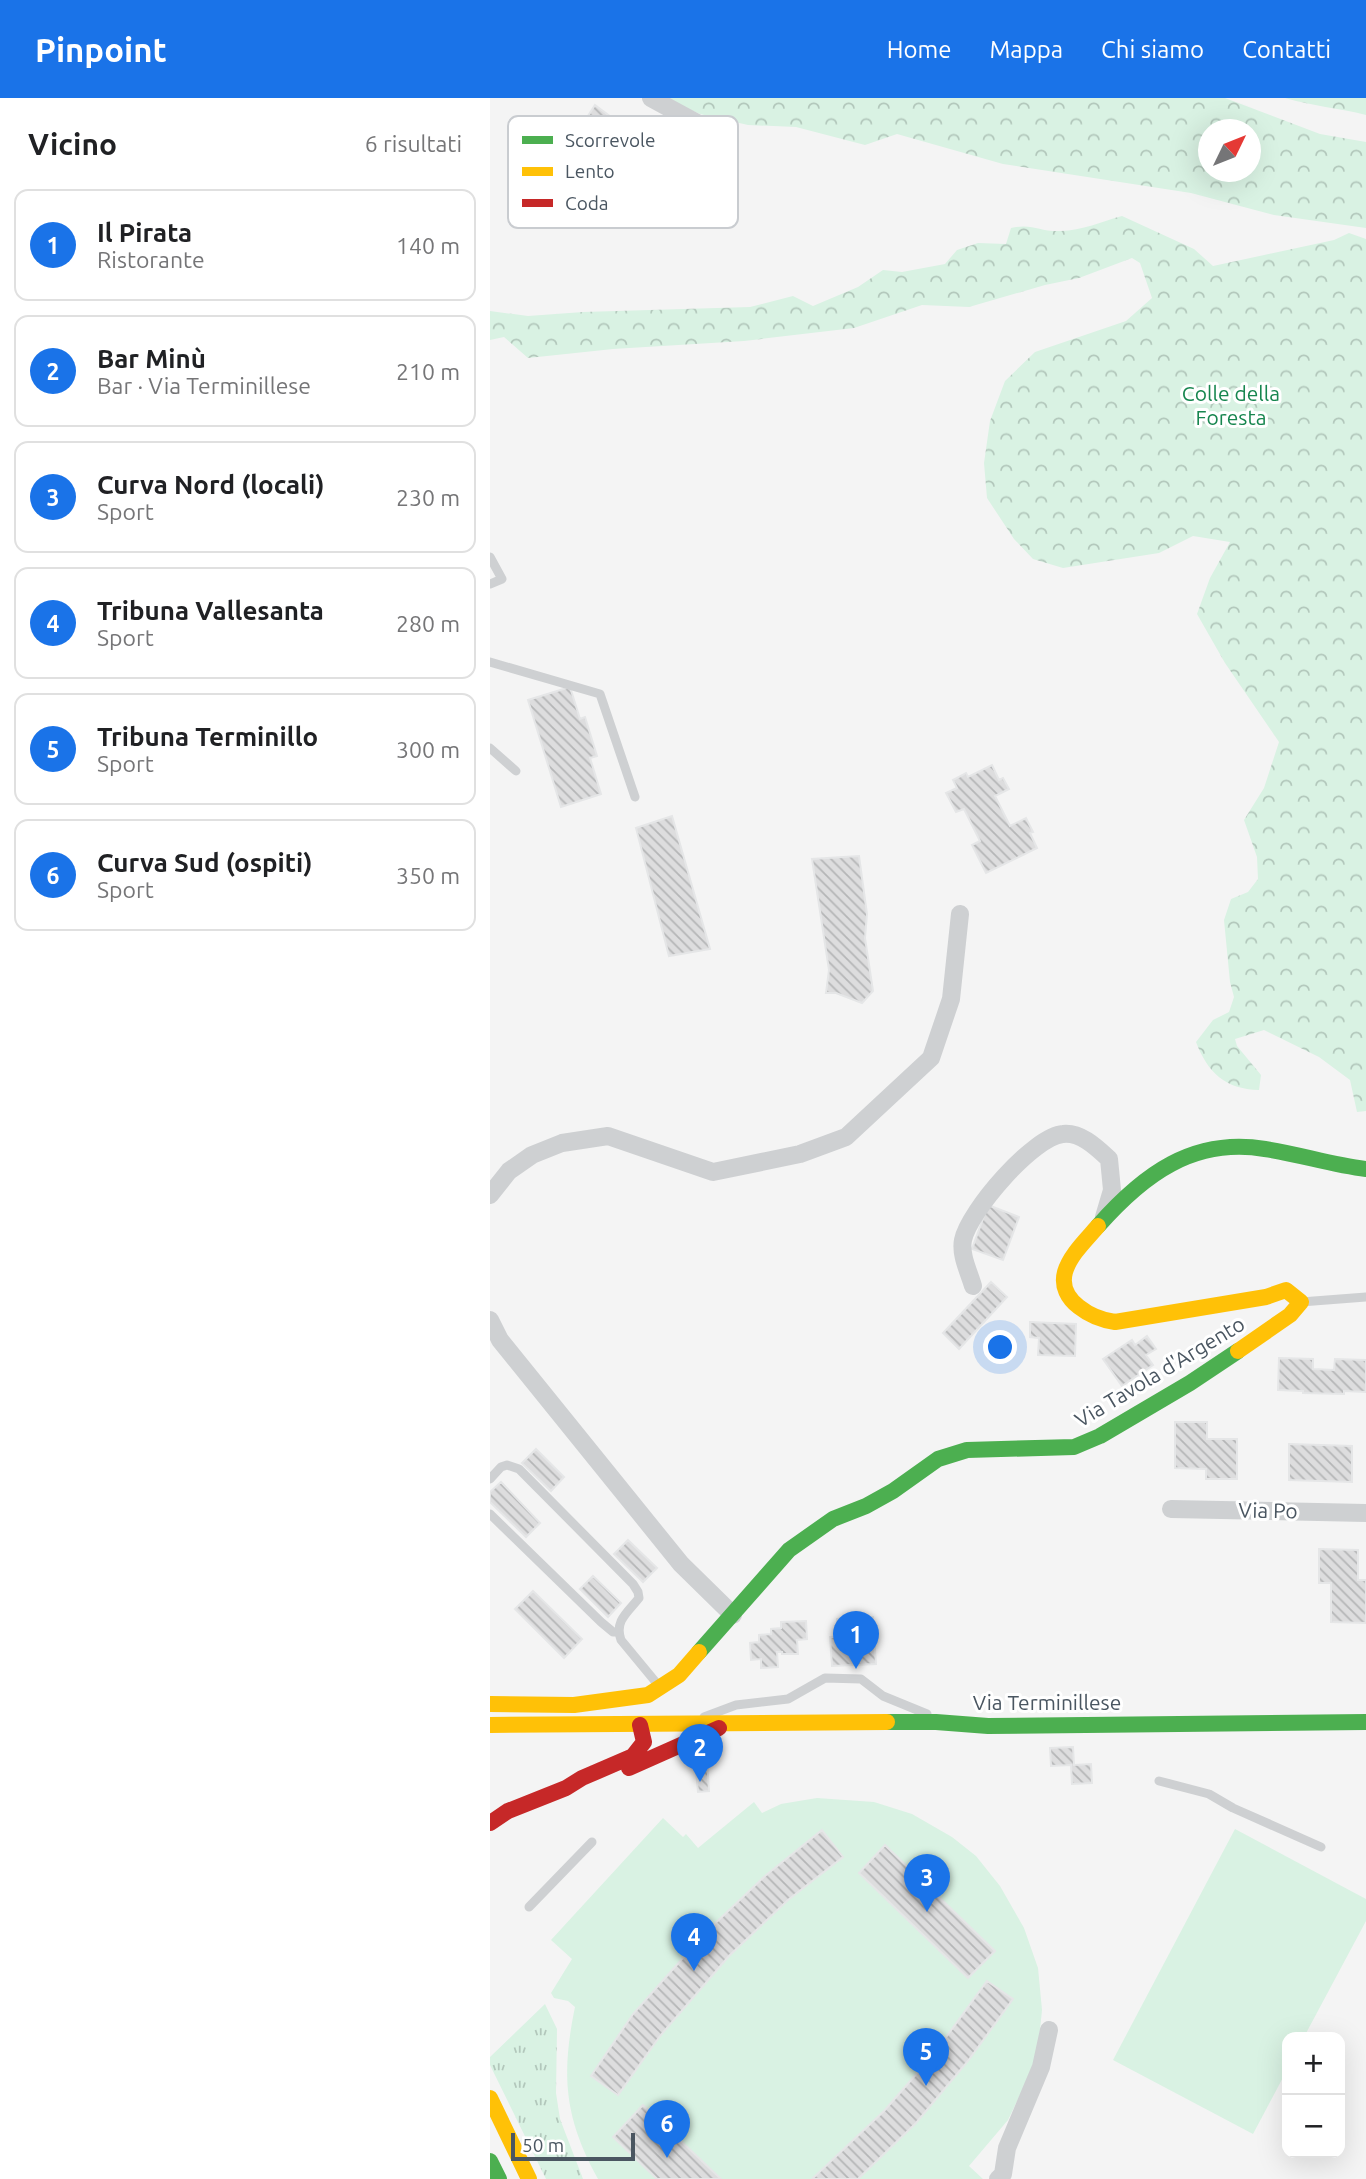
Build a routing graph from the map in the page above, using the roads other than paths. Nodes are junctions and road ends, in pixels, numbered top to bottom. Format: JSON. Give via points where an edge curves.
{"nodes":[{"id":1,"x":652,"y":98,"type":"edge"},
{"id":2,"x":684,"y":116,"type":"edge"},
{"id":3,"x":490,"y":557,"type":"edge"},
{"id":4,"x":490,"y":584,"type":"edge"},
{"id":5,"x":490,"y":662,"type":"edge"},
{"id":6,"x":490,"y":748,"type":"edge"},
{"id":7,"x":516,"y":771,"type":"dead end"},
{"id":8,"x":635,"y":797,"type":"dead end"},
{"id":9,"x":960,"y":914,"type":"dead end"},
{"id":10,"x":1366,"y":1169,"type":"edge"},
{"id":11,"x":490,"y":1195,"type":"edge"},
{"id":12,"x":1104,"y":1217,"type":"junction"},
{"id":13,"x":973,"y":1286,"type":"dead end"},
{"id":14,"x":1366,"y":1297,"type":"edge"},
{"id":15,"x":1301,"y":1302,"type":"junction"},
{"id":16,"x":490,"y":1320,"type":"edge"},
{"id":17,"x":490,"y":1479,"type":"edge"},
{"id":18,"x":1171,"y":1509,"type":"dead end"},
{"id":19,"x":1366,"y":1513,"type":"edge"},
{"id":20,"x":490,"y":1514,"type":"edge"},
{"id":21,"x":733,"y":1615,"type":"junction"},
{"id":22,"x":618,"y":1632,"type":"junction"},
{"id":23,"x":660,"y":1687,"type":"junction"},
{"id":24,"x":490,"y":1706,"type":"edge"},
{"id":25,"x":1364,"y":1721,"type":"edge"},
{"id":26,"x":936,"y":1722,"type":"junction"},
{"id":27,"x":519,"y":1724,"type":"junction"},
{"id":28,"x":703,"y":1724,"type":"junction"},
{"id":29,"x":727,"y":1724,"type":"junction"},
{"id":30,"x":490,"y":1725,"type":"edge"},
{"id":31,"x":640,"y":1725,"type":"junction"},
{"id":32,"x":1159,"y":1781,"type":"dead end"},
{"id":33,"x":566,"y":1788,"type":"junction"},
{"id":34,"x":508,"y":1811,"type":"junction"},
{"id":35,"x":490,"y":1813,"type":"edge"},
{"id":36,"x":490,"y":1823,"type":"edge"},
{"id":37,"x":592,"y":1842,"type":"dead end"},
{"id":38,"x":1321,"y":1847,"type":"dead end"},
{"id":39,"x":529,"y":1907,"type":"dead end"},
{"id":40,"x":1049,"y":2030,"type":"dead end"},
{"id":41,"x":490,"y":2098,"type":"edge"},
{"id":42,"x":490,"y":2161,"type":"edge"},
{"id":43,"x":499,"y":2179,"type":"edge"},
{"id":44,"x":528,"y":2179,"type":"edge"},
{"id":45,"x":999,"y":2179,"type":"edge"}],
"edges":[{"from":1,"to":2,"type":"street"},
{"from":3,"to":4,"type":"lane","via":[[502,579]]},
{"from":5,"to":8,"type":"lane","via":[[600,694]]},
{"from":6,"to":7,"type":"lane"},
{"from":9,"to":11,"type":"street","via":[[951,999],[931,1058],[846,1137],[800,1154],[713,1172],[608,1136],[562,1143],[509,1171]]},
{"from":10,"to":12,"type":"street","name":"Via Tavola d'Argento","via":[[1225,1145],[1200,1150],[1171,1164]]},
{"from":12,"to":13,"type":"street","via":[[1112,1190],[1109,1159],[1090,1141],[1066,1133],[1053,1136],[1016,1165],[969,1224],[963,1241],[964,1260]]},
{"from":12,"to":15,"type":"street","name":"Via Tavola d'Argento","via":[[1070,1260],[1064,1278],[1067,1295],[1097,1320],[1115,1322],[1286,1290]]},
{"from":14,"to":15,"type":"lane"},
{"from":15,"to":21,"type":"street","name":"Via Tavola d'Argento","via":[[1252,1343],[1100,1436],[1074,1447],[967,1450],[938,1460],[893,1491],[833,1519],[789,1550]]},
{"from":16,"to":21,"type":"street","via":[[500,1340],[681,1564]]},
{"from":17,"to":22,"type":"lane","via":[[501,1467],[519,1469],[633,1584],[639,1598],[619,1621]]},
{"from":18,"to":19,"type":"street","name":"Via Po"},
{"from":20,"to":22,"type":"lane","via":[[601,1622]]},
{"from":21,"to":23,"type":"street","name":"Via Tavola d'Argento","via":[[679,1675]]},
{"from":22,"to":23,"type":"lane"},
{"from":23,"to":24,"type":"street","name":"Via Tavola d'Argento","via":[[648,1695],[574,1705]]},
{"from":24,"to":27,"type":"street"},
{"from":25,"to":26,"type":"street","name":"Via Terminillese","via":[[988,1726]]},
{"from":26,"to":28,"type":"lane","via":[[883,1696],[861,1679],[825,1678],[788,1699],[736,1705],[704,1715]]},
{"from":26,"to":29,"type":"street","name":"Via Terminillese"},
{"from":27,"to":30,"type":"street","name":"Via Terminillese"},
{"from":27,"to":31,"type":"street","name":"Via Terminillese"},
{"from":28,"to":29,"type":"street","name":"Via Terminillese"},
{"from":28,"to":31,"type":"street","name":"Via Terminillese"},
{"from":29,"to":33,"type":"street","via":[[585,1787]]},
{"from":31,"to":33,"type":"street","via":[[645,1738],[638,1752]]},
{"from":32,"to":38,"type":"lane","via":[[1209,1794]]},
{"from":33,"to":34,"type":"street"},
{"from":34,"to":35,"type":"street"},
{"from":34,"to":36,"type":"street"},
{"from":37,"to":39,"type":"lane"},
{"from":40,"to":45,"type":"street","via":[[1041,2067]]},
{"from":41,"to":44,"type":"street"},
{"from":42,"to":43,"type":"street"}]}
